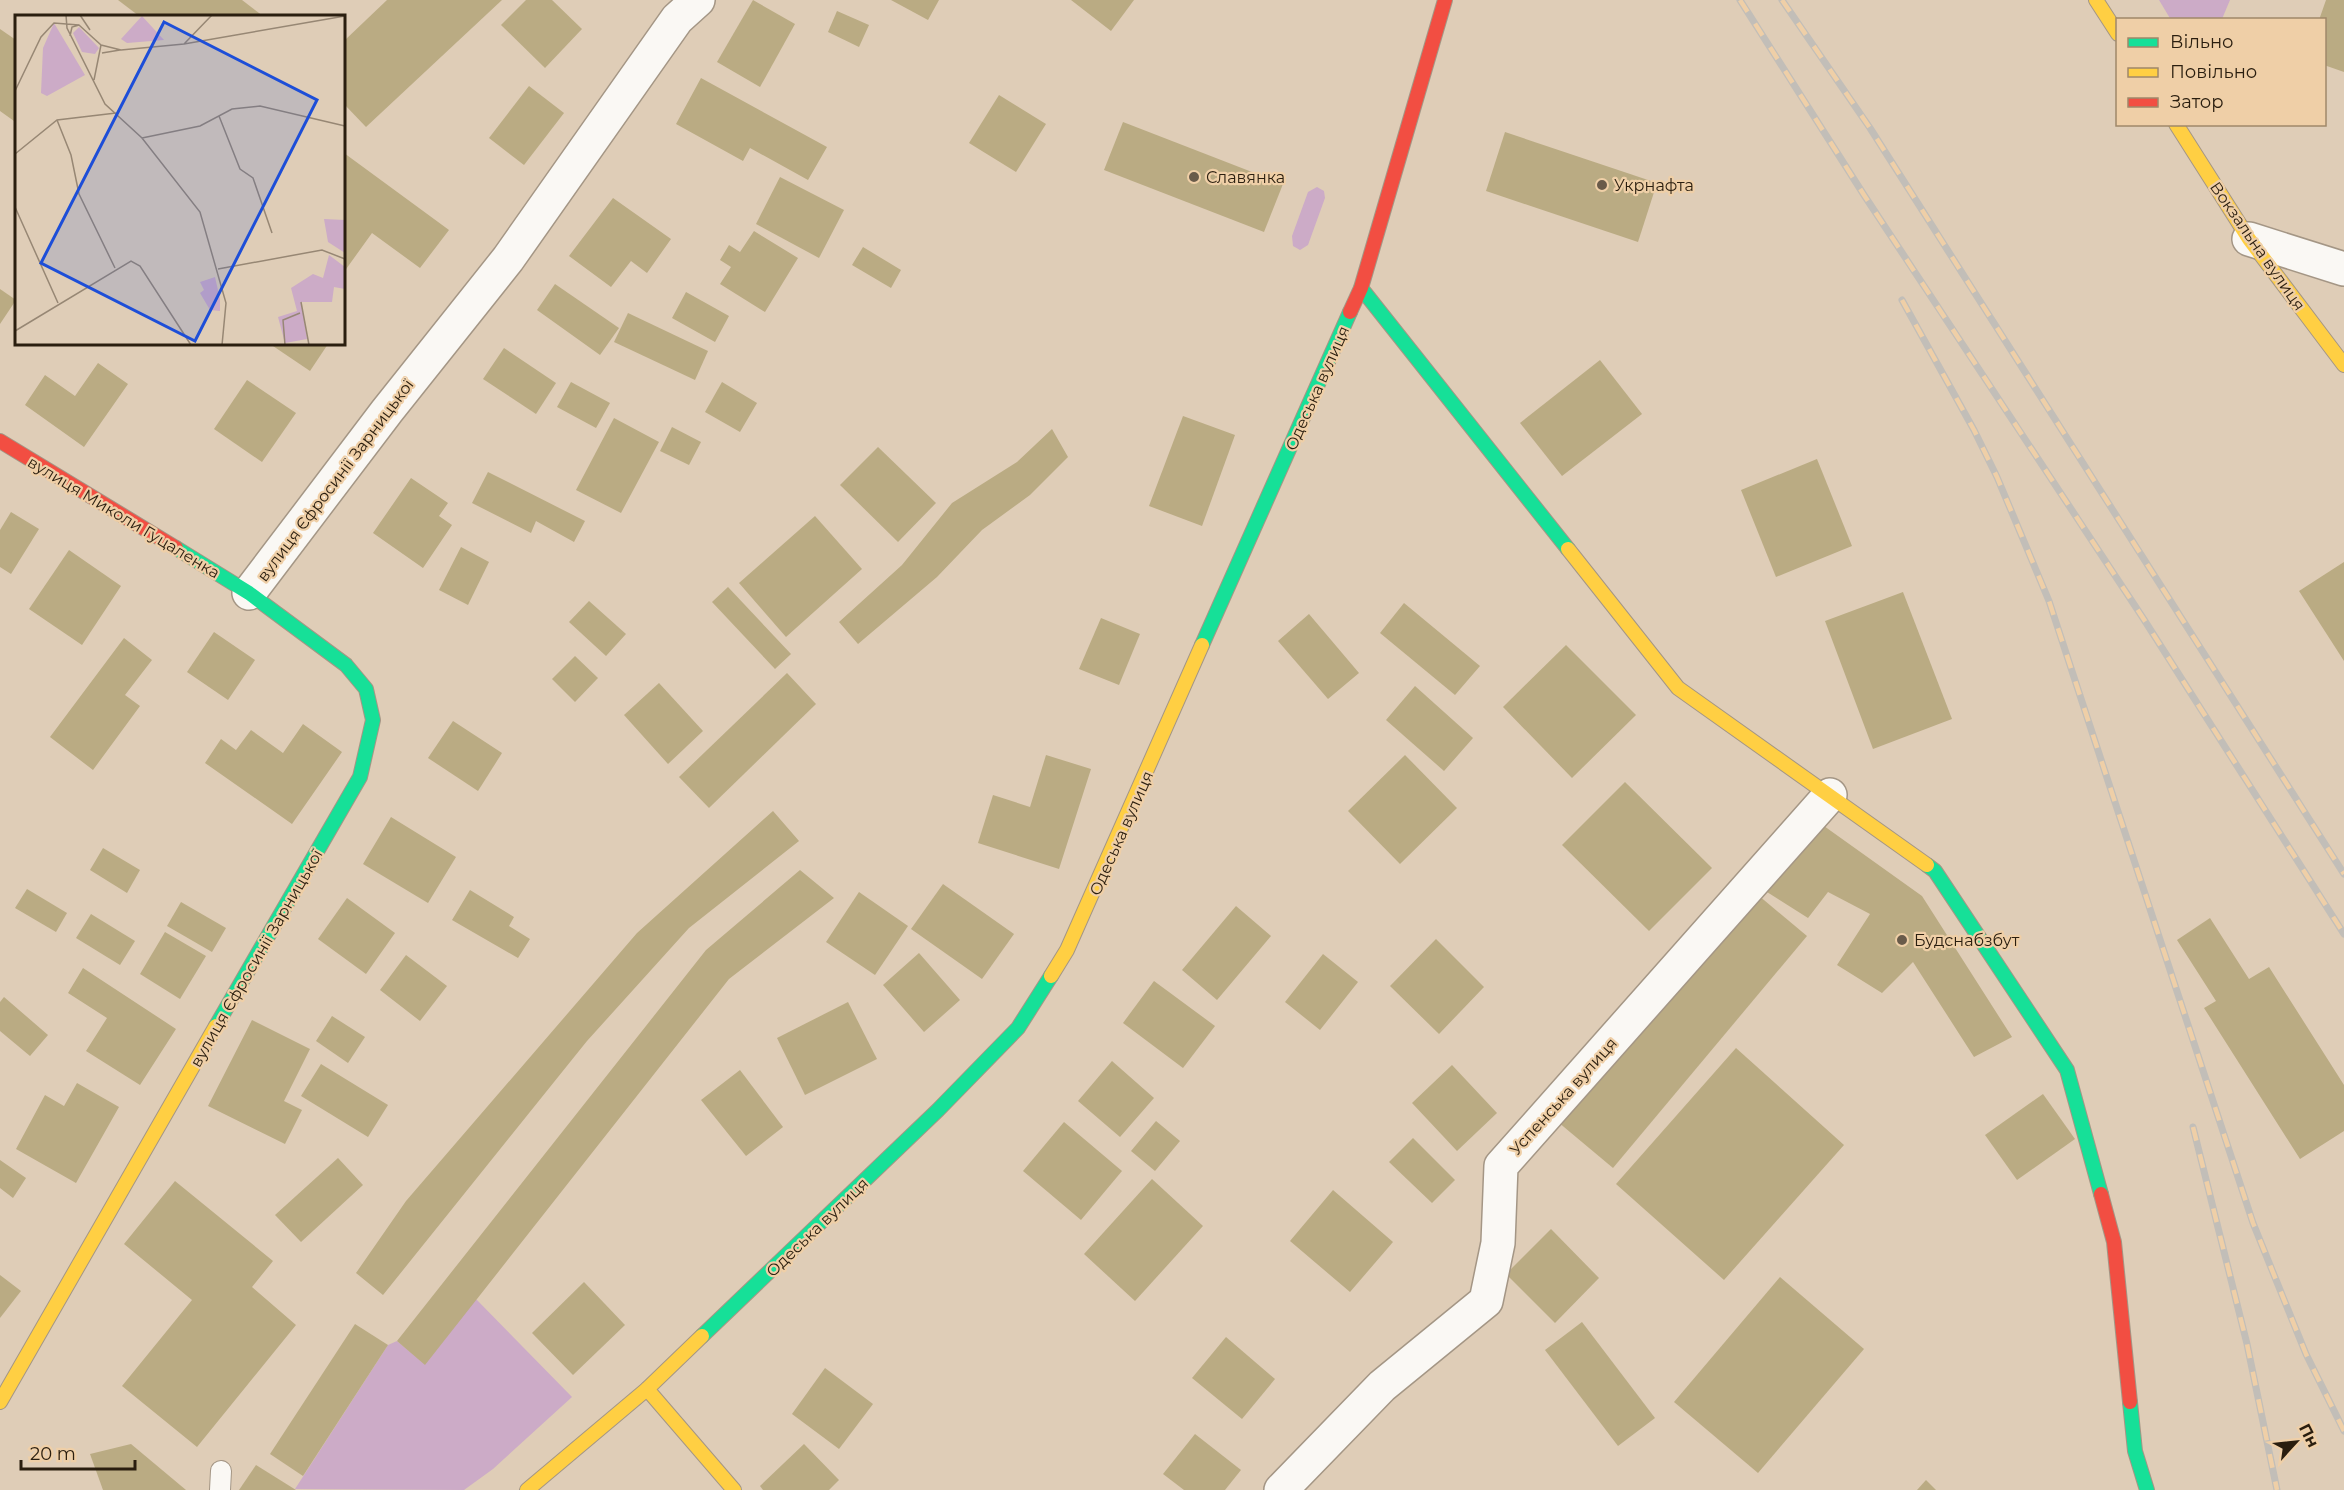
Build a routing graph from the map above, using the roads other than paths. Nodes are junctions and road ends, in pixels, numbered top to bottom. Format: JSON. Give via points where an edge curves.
{"nodes":[{"id":1,"x":698,"y":0,"type":"edge"},
{"id":2,"x":1445,"y":0,"type":"edge"},
{"id":3,"x":2096,"y":0,"type":"edge"},
{"id":4,"x":2116,"y":31,"type":"edge"},
{"id":5,"x":2177,"y":126,"type":"edge"},
{"id":6,"x":2249,"y":239,"type":"junction"},
{"id":7,"x":2344,"y":269,"type":"edge"},
{"id":8,"x":1361,"y":288,"type":"junction"},
{"id":9,"x":2344,"y":365,"type":"edge"},
{"id":10,"x":0,"y":441,"type":"edge"},
{"id":11,"x":249,"y":593,"type":"junction"},
{"id":12,"x":1830,"y":795,"type":"junction"},
{"id":13,"x":648,"y":1389,"type":"junction"},
{"id":14,"x":0,"y":1402,"type":"edge"},
{"id":15,"x":527,"y":1490,"type":"edge"},
{"id":16,"x":734,"y":1490,"type":"edge"},
{"id":17,"x":1281,"y":1490,"type":"edge"},
{"id":18,"x":2147,"y":1490,"type":"edge"}],
"edges":[{"from":1,"to":11,"type":"street","name":"вулиця Єфросинії Зарницької","via":[[677,18],[508,259]]},
{"from":2,"to":8,"type":"street","name":"Одеська вулиця"},
{"from":3,"to":4,"type":"street"},
{"from":5,"to":6,"type":"street","name":"Вокзальна вулиця"},
{"from":6,"to":7,"type":"street"},
{"from":6,"to":9,"type":"street","name":"Вокзальна вулиця"},
{"from":8,"to":12,"type":"street","via":[[1678,688]]},
{"from":8,"to":13,"type":"street","name":"Одеська вулиця","via":[[1068,950],[1018,1028]]},
{"from":10,"to":11,"type":"street","name":"вулиця Миколи Гуцаленка"},
{"from":11,"to":14,"type":"street","name":"вулиця Єфросинії Зарницької","via":[[346,665],[366,689],[373,720],[360,777]]},
{"from":12,"to":17,"type":"street","name":"Успенська вулиця","via":[[1501,1166],[1498,1243],[1486,1301],[1382,1386]]},
{"from":12,"to":18,"type":"street","via":[[1935,871],[2067,1070],[2114,1242],[2136,1451]]},
{"from":13,"to":15,"type":"street","name":"Одеська вулиця"},
{"from":13,"to":16,"type":"street"}]}
